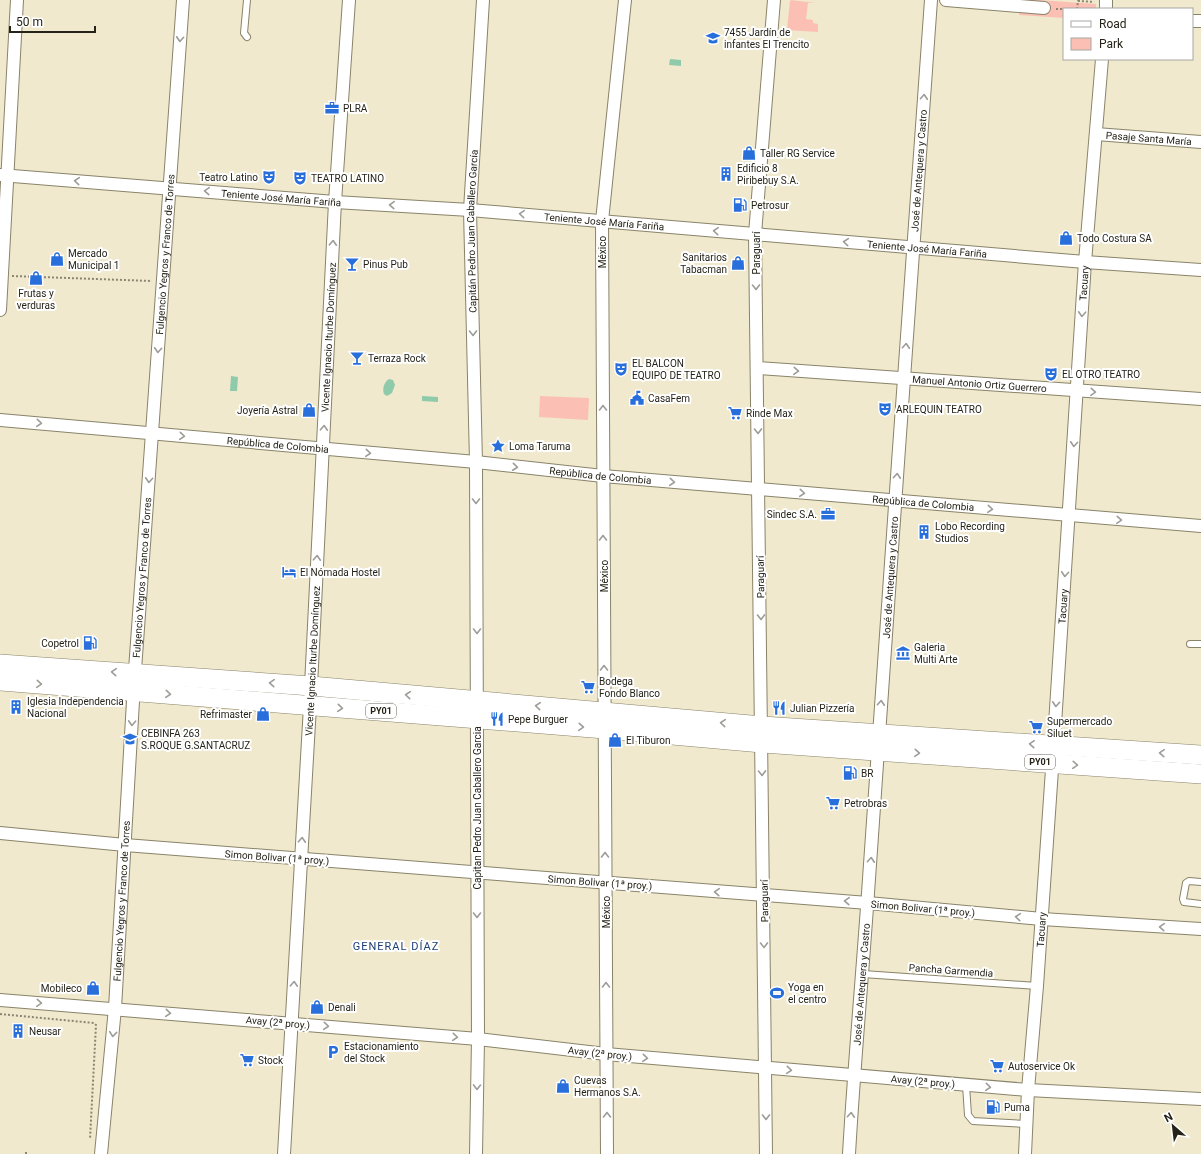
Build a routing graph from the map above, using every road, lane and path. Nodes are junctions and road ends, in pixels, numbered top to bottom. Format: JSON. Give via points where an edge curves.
{"nodes":[{"id":1,"x":17,"y":0,"type":"edge"},
{"id":2,"x":183,"y":0,"type":"edge"},
{"id":3,"x":247,"y":0,"type":"edge"},
{"id":4,"x":349,"y":0,"type":"edge"},
{"id":5,"x":483,"y":0,"type":"edge"},
{"id":6,"x":625,"y":0,"type":"edge"},
{"id":7,"x":774,"y":0,"type":"edge"},
{"id":8,"x":931,"y":0,"type":"edge"},
{"id":9,"x":946,"y":0,"type":"edge"},
{"id":10,"x":1103,"y":4,"type":"edge"},
{"id":11,"x":1044,"y":8,"type":"dead end"},
{"id":12,"x":1077,"y":8,"type":"edge"},
{"id":13,"x":247,"y":37,"type":"dead end"},
{"id":14,"x":1102,"y":60,"type":"edge"},
{"id":15,"x":1096,"y":134,"type":"junction"},
{"id":16,"x":1201,"y":142,"type":"edge"},
{"id":17,"x":4,"y":175,"type":"edge"},
{"id":18,"x":169,"y":188,"type":"junction"},
{"id":19,"x":335,"y":202,"type":"junction"},
{"id":20,"x":470,"y":210,"type":"junction"},
{"id":21,"x":602,"y":221,"type":"junction"},
{"id":22,"x":755,"y":234,"type":"junction"},
{"id":23,"x":913,"y":247,"type":"junction"},
{"id":24,"x":1085,"y":262,"type":"junction"},
{"id":25,"x":1201,"y":270,"type":"edge"},
{"id":26,"x":2,"y":275,"type":"junction"},
{"id":27,"x":163,"y":281,"type":"junction"},
{"id":28,"x":0,"y":310,"type":"edge"},
{"id":29,"x":757,"y":368,"type":"junction"},
{"id":30,"x":903,"y":378,"type":"junction"},
{"id":31,"x":1077,"y":390,"type":"junction"},
{"id":32,"x":1201,"y":399,"type":"edge"},
{"id":33,"x":0,"y":420,"type":"edge"},
{"id":34,"x":153,"y":434,"type":"junction"},
{"id":35,"x":323,"y":449,"type":"junction"},
{"id":36,"x":476,"y":462,"type":"junction"},
{"id":37,"x":603,"y":476,"type":"junction"},
{"id":38,"x":759,"y":489,"type":"junction"},
{"id":39,"x":895,"y":502,"type":"junction"},
{"id":40,"x":1069,"y":516,"type":"junction"},
{"id":41,"x":1201,"y":526,"type":"edge"},
{"id":42,"x":1190,"y":644,"type":"dead end"},
{"id":43,"x":1201,"y":644,"type":"edge"},
{"id":44,"x":0,"y":664,"type":"edge"},
{"id":45,"x":0,"y":681,"type":"edge"},
{"id":46,"x":134,"y":682,"type":"junction"},
{"id":47,"x":310,"y":686,"type":"junction"},
{"id":48,"x":310,"y":706,"type":"junction"},
{"id":49,"x":477,"y":710,"type":"junction"},
{"id":50,"x":605,"y":720,"type":"junction"},
{"id":51,"x":762,"y":734,"type":"junction"},
{"id":52,"x":879,"y":742,"type":"junction"},
{"id":53,"x":1053,"y":754,"type":"junction"},
{"id":54,"x":1201,"y":755,"type":"edge"},
{"id":55,"x":1201,"y":774,"type":"edge"},
{"id":56,"x":0,"y":833,"type":"edge"},
{"id":57,"x":124,"y":845,"type":"junction"},
{"id":58,"x":301,"y":859,"type":"junction"},
{"id":59,"x":477,"y":873,"type":"junction"},
{"id":60,"x":1201,"y":882,"type":"edge"},
{"id":61,"x":606,"y":883,"type":"junction"},
{"id":62,"x":764,"y":895,"type":"junction"},
{"id":63,"x":868,"y":903,"type":"junction"},
{"id":64,"x":1201,"y":904,"type":"edge"},
{"id":65,"x":1042,"y":919,"type":"junction"},
{"id":66,"x":1201,"y":929,"type":"edge"},
{"id":67,"x":863,"y":974,"type":"junction"},
{"id":68,"x":1037,"y":986,"type":"junction"},
{"id":69,"x":0,"y":1000,"type":"edge"},
{"id":70,"x":115,"y":1008,"type":"junction"},
{"id":71,"x":0,"y":1014,"type":"edge"},
{"id":72,"x":291,"y":1023,"type":"junction"},
{"id":73,"x":478,"y":1039,"type":"junction"},
{"id":74,"x":606,"y":1054,"type":"junction"},
{"id":75,"x":766,"y":1068,"type":"junction"},
{"id":76,"x":854,"y":1075,"type":"junction"},
{"id":77,"x":966,"y":1085,"type":"junction"},
{"id":78,"x":1028,"y":1090,"type":"junction"},
{"id":79,"x":1201,"y":1100,"type":"edge"},
{"id":80,"x":1027,"y":1124,"type":"junction"},
{"id":81,"x":90,"y":1139,"type":"dead end"},
{"id":82,"x":101,"y":1154,"type":"edge"},
{"id":83,"x":284,"y":1154,"type":"edge"},
{"id":84,"x":476,"y":1154,"type":"edge"},
{"id":85,"x":607,"y":1154,"type":"edge"},
{"id":86,"x":766,"y":1154,"type":"edge"},
{"id":87,"x":849,"y":1154,"type":"edge"},
{"id":88,"x":1025,"y":1154,"type":"edge"}],
"edges":[{"from":1,"to":17,"type":"street"},
{"from":2,"to":18,"type":"street","name":"Fulgencio Yegros y Franco de Torres","one_way":true},
{"from":3,"to":13,"type":"lane","via":[[244,33]]},
{"from":4,"to":19,"type":"street","name":"Vicente Ignacio Iturbe Domínguez"},
{"from":5,"to":20,"type":"street","name":"Capitán Pedro Juan Caballero García"},
{"from":6,"to":21,"type":"street","name":"México"},
{"from":7,"to":22,"type":"street","name":"Paraguarí"},
{"from":23,"to":8,"type":"street","name":"José de Antequera y Castro","one_way":true},
{"from":9,"to":11,"type":"street"},
{"from":10,"to":12,"type":"path","via":[[1078,1]]},
{"from":14,"to":15,"type":"street","name":"Tacuary"},
{"from":15,"to":16,"type":"street","name":"Pasaje Santa María"},
{"from":15,"to":24,"type":"street","name":"Tacuary"},
{"from":18,"to":17,"type":"street","name":"Teniente José María Fariña","one_way":true},
{"from":17,"to":26,"type":"street"},
{"from":19,"to":18,"type":"street","name":"Teniente José María Fariña","one_way":true},
{"from":18,"to":27,"type":"street","name":"Fulgencio Yegros y Franco de Torres"},
{"from":20,"to":19,"type":"street","name":"Teniente José María Fariña","one_way":true},
{"from":35,"to":19,"type":"street","name":"Vicente Ignacio Iturbe Domínguez","one_way":true},
{"from":21,"to":20,"type":"street","name":"Teniente José María Fariña","one_way":true},
{"from":20,"to":36,"type":"street","name":"Capitán Pedro Juan Caballero García","one_way":true},
{"from":22,"to":21,"type":"street","name":"Teniente José María Fariña","one_way":true},
{"from":37,"to":21,"type":"street","name":"México","one_way":true},
{"from":23,"to":22,"type":"street","name":"Teniente José María Fariña","one_way":true},
{"from":22,"to":29,"type":"street","name":"Paraguarí","one_way":true},
{"from":23,"to":24,"type":"street","name":"Teniente José María Fariña"},
{"from":30,"to":23,"type":"street","name":"José de Antequera y Castro","one_way":true},
{"from":24,"to":25,"type":"street","name":"Teniente José María Fariña"},
{"from":24,"to":31,"type":"street","name":"Tacuary","one_way":true},
{"from":26,"to":27,"type":"path"},
{"from":26,"to":28,"type":"street"},
{"from":27,"to":34,"type":"street","name":"Fulgencio Yegros y Franco de Torres","one_way":true},
{"from":29,"to":30,"type":"street","name":"Manuel Antonio Ortiz Guerrero","one_way":true},
{"from":29,"to":38,"type":"street","name":"Paraguarí","one_way":true},
{"from":30,"to":31,"type":"street","name":"Manuel Antonio Ortiz Guerrero"},
{"from":39,"to":30,"type":"street","name":"José de Antequera y Castro","one_way":true},
{"from":31,"to":32,"type":"street","name":"Manuel Antonio Ortiz Guerrero","one_way":true},
{"from":31,"to":40,"type":"street","name":"Tacuary","one_way":true},
{"from":33,"to":34,"type":"street","name":"República de Colombia","one_way":true},
{"from":34,"to":35,"type":"street","name":"República de Colombia","one_way":true},
{"from":34,"to":46,"type":"street","name":"Fulgencio Yegros y Franco de Torres","one_way":true},
{"from":35,"to":36,"type":"street","name":"República de Colombia","one_way":true},
{"from":47,"to":35,"type":"street","name":"Vicente Ignacio Iturbe Domínguez","one_way":true},
{"from":36,"to":37,"type":"street","name":"República de Colombia","one_way":true},
{"from":36,"to":49,"type":"street","name":"Capitan Pedro Juan Caballero Garcia","one_way":true},
{"from":37,"to":38,"type":"street","name":"República de Colombia","one_way":true},
{"from":50,"to":37,"type":"street","name":"México","one_way":true},
{"from":38,"to":39,"type":"street","name":"República de Colombia","one_way":true},
{"from":38,"to":51,"type":"street","name":"Paraguarí","one_way":true},
{"from":39,"to":40,"type":"street","name":"República de Colombia","one_way":true},
{"from":52,"to":39,"type":"street","name":"José de Antequera y Castro","one_way":true},
{"from":40,"to":41,"type":"street","name":"República de Colombia","one_way":true},
{"from":40,"to":53,"type":"street","name":"Tacuary","one_way":true},
{"from":42,"to":43,"type":"lane"},
{"from":46,"to":44,"type":"main road","number":"PY01","one_way":true},
{"from":45,"to":46,"type":"main road","number":"PY01","one_way":true},
{"from":47,"to":46,"type":"main road","number":"PY01","one_way":true},
{"from":46,"to":48,"type":"main road","number":"PY01","one_way":true},
{"from":46,"to":57,"type":"street","name":"Fulgencio Yegros y Franco de Torres","one_way":true},
{"from":47,"to":48,"type":"street","name":"Vicente Ignacio Iturbe Domínguez"},
{"from":49,"to":47,"type":"main road","number":"PY01","one_way":true},
{"from":48,"to":49,"type":"main road","number":"PY01","one_way":true},
{"from":58,"to":48,"type":"street","name":"Vicente Ignacio Iturbe Domínguez","one_way":true},
{"from":49,"to":50,"type":"main road","number":"PY01"},
{"from":49,"to":59,"type":"street","name":"Capitan Pedro Juan Caballero Garcia"},
{"from":50,"to":51,"type":"main road","number":"PY01"},
{"from":61,"to":50,"type":"street","name":"México","one_way":true},
{"from":51,"to":52,"type":"main road","number":"PY01"},
{"from":51,"to":62,"type":"street","name":"Paraguarí","one_way":true},
{"from":52,"to":53,"type":"main road","number":"PY01"},
{"from":63,"to":52,"type":"street","name":"José de Antequera y Castro","one_way":true},
{"from":54,"to":53,"type":"main road","number":"PY01","one_way":true},
{"from":53,"to":55,"type":"main road","number":"PY01","one_way":true},
{"from":53,"to":65,"type":"street","name":"Tacuary"},
{"from":56,"to":57,"type":"street","name":"Simon Bolivar (1ª proy.)"},
{"from":57,"to":58,"type":"street","name":"Simon Bolivar (1ª proy.)"},
{"from":57,"to":70,"type":"street","name":"Fulgencio Yegros y Franco de Torres"},
{"from":58,"to":59,"type":"street","name":"Simon Bolivar (1ª proy.)"},
{"from":72,"to":58,"type":"street","name":"Vicente Ignacio Iturbe Domínguez","one_way":true},
{"from":59,"to":61,"type":"street","name":"Simon Bolivar (1ª proy.)"},
{"from":59,"to":73,"type":"street","name":"Capitan Pedro Juan Caballero Garcia","one_way":true},
{"from":60,"to":64,"type":"lane","via":[[1188,882],[1183,899],[1184,902]]},
{"from":62,"to":61,"type":"street","name":"Simon Bolivar (1ª proy.)","one_way":true},
{"from":74,"to":61,"type":"street","name":"México","one_way":true},
{"from":63,"to":62,"type":"street","name":"Simon Bolivar (1ª proy.)","one_way":true},
{"from":62,"to":75,"type":"street","name":"Paraguarí","one_way":true},
{"from":65,"to":63,"type":"street","name":"Simon Bolivar (1ª proy.)","one_way":true},
{"from":63,"to":67,"type":"street","name":"José de Antequera y Castro"},
{"from":66,"to":65,"type":"street","name":"Simon Bolivar (1ª proy.)","one_way":true},
{"from":65,"to":68,"type":"street","name":"Tacuary"},
{"from":67,"to":68,"type":"lane","name":"Pancha Garmendia"},
{"from":67,"to":76,"type":"street","name":"José de Antequera y Castro"},
{"from":68,"to":78,"type":"street","name":"Tacuary"},
{"from":69,"to":70,"type":"street","name":"Avay (2ª proy.)","one_way":true},
{"from":70,"to":72,"type":"street","name":"Avay (2ª proy.)","one_way":true},
{"from":70,"to":82,"type":"street","name":"Fulgencio Yegros y Franco de Torres","one_way":true},
{"from":71,"to":81,"type":"path","via":[[96,1025]]},
{"from":72,"to":73,"type":"street","name":"Avay (2ª proy.)","one_way":true},
{"from":72,"to":83,"type":"street","name":"Vicente Ignacio Iturbe Domínguez"},
{"from":73,"to":74,"type":"street","name":"Avay (2ª proy.)"},
{"from":73,"to":84,"type":"street","name":"Capitan Pedro Juan Caballero Garcia","one_way":true},
{"from":74,"to":75,"type":"street","name":"Avay (2ª proy.)","one_way":true},
{"from":85,"to":74,"type":"street","name":"México","one_way":true},
{"from":75,"to":76,"type":"street","name":"Avay (2ª proy.)","one_way":true},
{"from":75,"to":86,"type":"street","name":"Paraguarí","one_way":true},
{"from":76,"to":77,"type":"street","name":"Avay (2ª proy.)"},
{"from":87,"to":76,"type":"street","name":"José de Antequera y Castro","one_way":true},
{"from":77,"to":78,"type":"street","name":"Avay (2ª proy.)","one_way":true},
{"from":77,"to":80,"type":"lane","via":[[970,1119]]},
{"from":78,"to":79,"type":"street","name":"Avay (2ª proy.)"},
{"from":78,"to":80,"type":"street","name":"Tacuary"},
{"from":80,"to":88,"type":"street","name":"Tacuary"}]}
